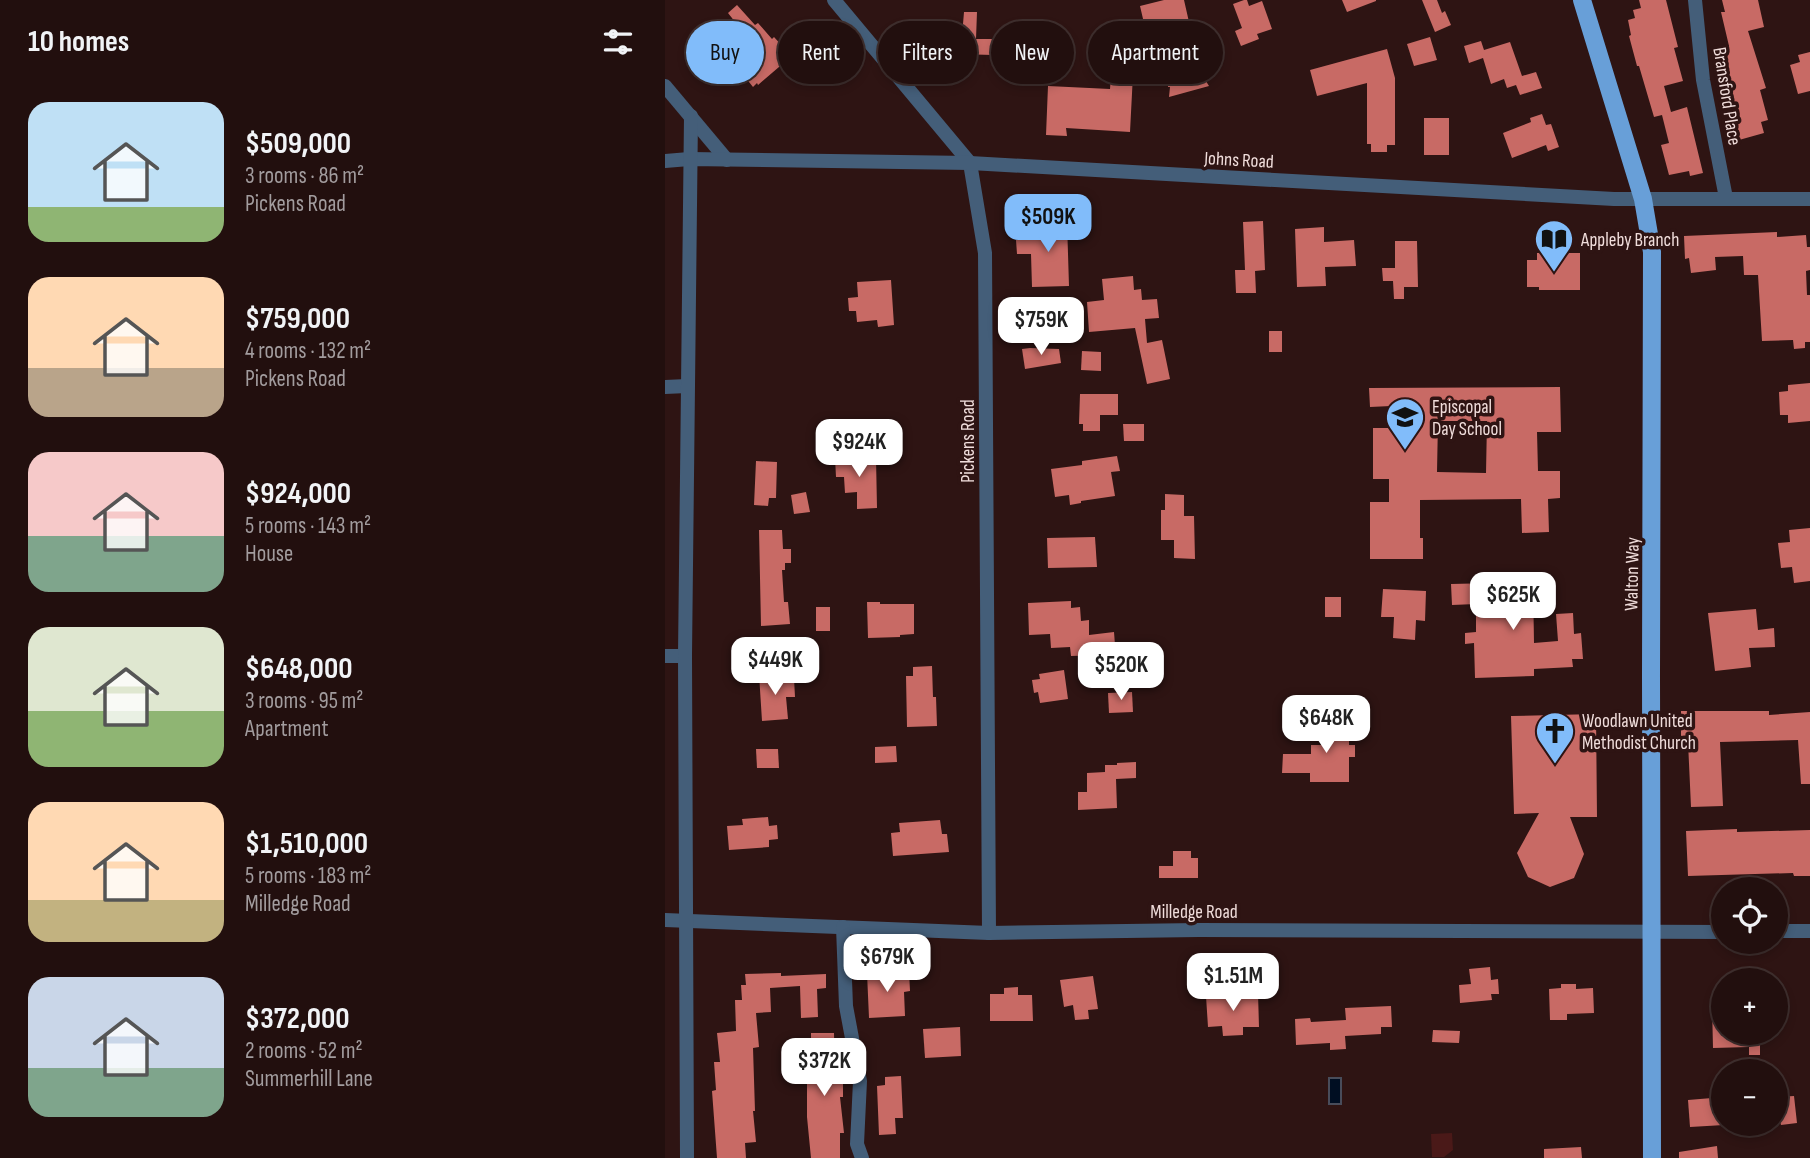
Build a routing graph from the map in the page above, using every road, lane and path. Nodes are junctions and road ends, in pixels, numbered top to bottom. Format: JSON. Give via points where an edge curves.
{"nodes":[{"id":1,"x":834,"y":0,"type":"edge"},
{"id":2,"x":1582,"y":0,"type":"edge"},
{"id":3,"x":1695,"y":0,"type":"edge"},
{"id":4,"x":665,"y":86,"type":"edge"},
{"id":5,"x":691,"y":116,"type":"junction"},
{"id":6,"x":689,"y":159,"type":"junction"},
{"id":7,"x":727,"y":160,"type":"junction"},
{"id":8,"x":665,"y":161,"type":"edge"},
{"id":9,"x":970,"y":163,"type":"junction"},
{"id":10,"x":1726,"y":198,"type":"junction"},
{"id":11,"x":1643,"y":199,"type":"junction"},
{"id":12,"x":1810,"y":199,"type":"edge"},
{"id":13,"x":687,"y":386,"type":"junction"},
{"id":14,"x":665,"y":387,"type":"edge"},
{"id":15,"x":665,"y":656,"type":"edge"},
{"id":16,"x":685,"y":656,"type":"junction"},
{"id":17,"x":665,"y":920,"type":"edge"},
{"id":18,"x":686,"y":920,"type":"junction"},
{"id":19,"x":843,"y":927,"type":"junction"},
{"id":20,"x":1788,"y":931,"type":"edge"},
{"id":21,"x":1810,"y":931,"type":"edge"},
{"id":22,"x":1652,"y":932,"type":"junction"},
{"id":23,"x":1711,"y":932,"type":"edge"},
{"id":24,"x":989,"y":933,"type":"junction"},
{"id":25,"x":687,"y":1158,"type":"edge"},
{"id":26,"x":862,"y":1158,"type":"edge"},
{"id":27,"x":1652,"y":1158,"type":"edge"}],
"edges":[{"from":1,"to":9,"type":"street"},
{"from":2,"to":11,"type":"main road","name":"Walton Way"},
{"from":3,"to":10,"type":"street","name":"Bransford Place","via":[[1703,80]]},
{"from":4,"to":5,"type":"street"},
{"from":5,"to":6,"type":"street"},
{"from":5,"to":7,"type":"street"},
{"from":6,"to":7,"type":"street","name":"Johns Road"},
{"from":6,"to":8,"type":"street","name":"Johns Road"},
{"from":6,"to":13,"type":"street"},
{"from":7,"to":9,"type":"street","name":"Johns Road"},
{"from":9,"to":11,"type":"street","name":"Johns Road"},
{"from":9,"to":24,"type":"street","name":"Pickens Road","via":[[985,254]]},
{"from":10,"to":11,"type":"street","name":"Johns Road"},
{"from":10,"to":12,"type":"street","name":"Johns Road"},
{"from":11,"to":22,"type":"main road","name":"Walton Way","via":[[1652,252]]},
{"from":13,"to":14,"type":"street"},
{"from":13,"to":16,"type":"street"},
{"from":15,"to":16,"type":"street"},
{"from":16,"to":18,"type":"street"},
{"from":17,"to":18,"type":"street","name":"Milledge Road"},
{"from":18,"to":19,"type":"street","name":"Milledge Road"},
{"from":18,"to":25,"type":"street"},
{"from":19,"to":24,"type":"street","name":"Milledge Road"},
{"from":19,"to":26,"type":"street","via":[[846,1006],[860,1081],[857,1144]]},
{"from":20,"to":21,"type":"street"},
{"from":22,"to":23,"type":"street","name":"Milledge Road"},
{"from":22,"to":24,"type":"street","name":"Milledge Road"},
{"from":22,"to":27,"type":"main road","name":"Walton Way"}]}
